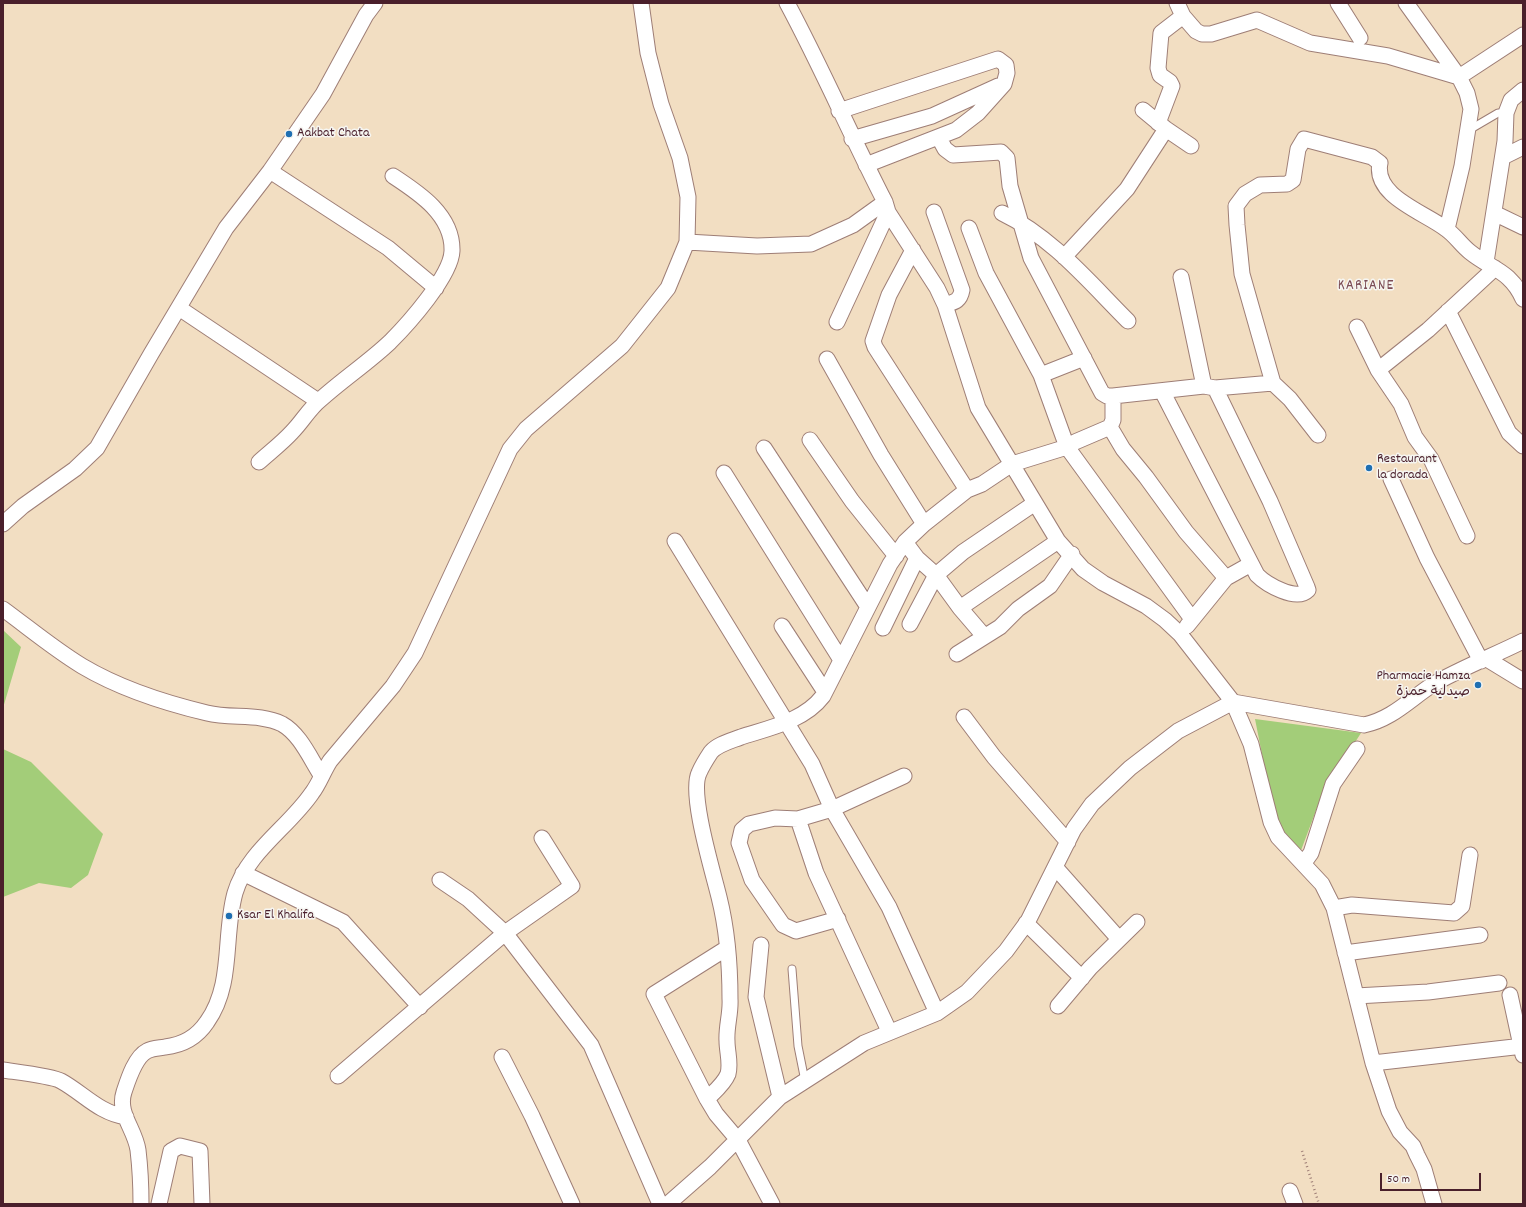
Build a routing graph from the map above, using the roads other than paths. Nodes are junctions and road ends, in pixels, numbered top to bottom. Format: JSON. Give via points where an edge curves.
{"nodes":[{"id":1,"x":375,"y":3,"type":"edge"},
{"id":2,"x":642,"y":3,"type":"edge"},
{"id":3,"x":786,"y":3,"type":"edge"},
{"id":4,"x":1338,"y":3,"type":"edge"},
{"id":5,"x":1406,"y":3,"type":"edge"},
{"id":6,"x":1180,"y":10,"type":"edge"},
{"id":7,"x":1523,"y":35,"type":"edge"},
{"id":8,"x":1360,"y":38,"type":"dead end"},
{"id":9,"x":1459,"y":77,"type":"junction"},
{"id":10,"x":1004,"y":84,"type":"junction"},
{"id":11,"x":1523,"y":90,"type":"edge"},
{"id":12,"x":1143,"y":110,"type":"dead end"},
{"id":13,"x":840,"y":111,"type":"junction"},
{"id":14,"x":1506,"y":113,"type":"junction"},
{"id":15,"x":1162,"y":126,"type":"junction"},
{"id":16,"x":1468,"y":131,"type":"junction"},
{"id":17,"x":939,"y":138,"type":"junction"},
{"id":18,"x":852,"y":139,"type":"junction"},
{"id":19,"x":1191,"y":146,"type":"dead end"},
{"id":20,"x":1523,"y":147,"type":"edge"},
{"id":21,"x":1503,"y":157,"type":"junction"},
{"id":22,"x":866,"y":165,"type":"junction"},
{"id":23,"x":270,"y":171,"type":"junction"},
{"id":24,"x":393,"y":176,"type":"dead end"},
{"id":25,"x":887,"y":207,"type":"junction"},
{"id":26,"x":934,"y":212,"type":"dead end"},
{"id":27,"x":1002,"y":212,"type":"dead end"},
{"id":28,"x":1494,"y":213,"type":"junction"},
{"id":29,"x":1021,"y":222,"type":"junction"},
{"id":30,"x":1523,"y":226,"type":"edge"},
{"id":31,"x":969,"y":228,"type":"dead end"},
{"id":32,"x":1447,"y":229,"type":"junction"},
{"id":33,"x":687,"y":242,"type":"junction"},
{"id":34,"x":913,"y":250,"type":"junction"},
{"id":35,"x":1064,"y":257,"type":"junction"},
{"id":36,"x":1490,"y":265,"type":"junction"},
{"id":37,"x":1181,"y":277,"type":"dead end"},
{"id":38,"x":436,"y":288,"type":"junction"},
{"id":39,"x":1523,"y":299,"type":"edge"},
{"id":40,"x":945,"y":305,"type":"junction"},
{"id":41,"x":179,"y":308,"type":"junction"},
{"id":42,"x":1448,"y":311,"type":"junction"},
{"id":43,"x":1128,"y":321,"type":"dead end"},
{"id":44,"x":836,"y":322,"type":"dead end"},
{"id":45,"x":1358,"y":327,"type":"dead end"},
{"id":46,"x":1084,"y":358,"type":"junction"},
{"id":47,"x":827,"y":359,"type":"dead end"},
{"id":48,"x":1378,"y":370,"type":"junction"},
{"id":49,"x":1041,"y":375,"type":"junction"},
{"id":50,"x":1273,"y":383,"type":"junction"},
{"id":51,"x":1210,"y":387,"type":"junction"},
{"id":52,"x":1162,"y":391,"type":"junction"},
{"id":53,"x":1113,"y":396,"type":"junction"},
{"id":54,"x":318,"y":401,"type":"junction"},
{"id":55,"x":1110,"y":428,"type":"junction"},
{"id":56,"x":1318,"y":435,"type":"dead end"},
{"id":57,"x":810,"y":440,"type":"dead end"},
{"id":58,"x":1523,"y":446,"type":"edge"},
{"id":59,"x":1067,"y":447,"type":"junction"},
{"id":60,"x":764,"y":448,"type":"dead end"},
{"id":61,"x":259,"y":462,"type":"dead end"},
{"id":62,"x":1012,"y":464,"type":"junction"},
{"id":63,"x":724,"y":473,"type":"dead end"},
{"id":64,"x":1391,"y":479,"type":"dead end"},
{"id":65,"x":967,"y":490,"type":"junction"},
{"id":66,"x":1035,"y":503,"type":"junction"},
{"id":67,"x":3,"y":524,"type":"edge"},
{"id":68,"x":924,"y":524,"type":"junction"},
{"id":69,"x":1467,"y":536,"type":"dead end"},
{"id":70,"x":675,"y":541,"type":"dead end"},
{"id":71,"x":1058,"y":541,"type":"junction"},
{"id":72,"x":905,"y":542,"type":"junction"},
{"id":73,"x":1072,"y":554,"type":"junction"},
{"id":74,"x":896,"y":556,"type":"junction"},
{"id":75,"x":917,"y":558,"type":"junction"},
{"id":76,"x":1251,"y":564,"type":"junction"},
{"id":77,"x":936,"y":575,"type":"junction"},
{"id":78,"x":1226,"y":578,"type":"junction"},
{"id":79,"x":868,"y":607,"type":"junction"},
{"id":80,"x":960,"y":608,"type":"junction"},
{"id":81,"x":3,"y":609,"type":"edge"},
{"id":82,"x":1192,"y":619,"type":"junction"},
{"id":83,"x":910,"y":624,"type":"dead end"},
{"id":84,"x":782,"y":626,"type":"dead end"},
{"id":85,"x":882,"y":628,"type":"dead end"},
{"id":86,"x":1180,"y":634,"type":"junction"},
{"id":87,"x":984,"y":636,"type":"junction"},
{"id":88,"x":1523,"y":641,"type":"edge"},
{"id":89,"x":957,"y":654,"type":"dead end"},
{"id":90,"x":841,"y":660,"type":"junction"},
{"id":91,"x":1484,"y":660,"type":"junction"},
{"id":92,"x":1523,"y":681,"type":"edge"},
{"id":93,"x":825,"y":692,"type":"junction"},
{"id":94,"x":1233,"y":702,"type":"junction"},
{"id":95,"x":964,"y":718,"type":"dead end"},
{"id":96,"x":787,"y":722,"type":"junction"},
{"id":97,"x":1357,"y":749,"type":"dead end"},
{"id":98,"x":321,"y":775,"type":"junction"},
{"id":99,"x":904,"y":776,"type":"dead end"},
{"id":100,"x":832,"y":809,"type":"junction"},
{"id":101,"x":798,"y":819,"type":"junction"},
{"id":102,"x":542,"y":838,"type":"dead end"},
{"id":103,"x":1068,"y":842,"type":"junction"},
{"id":104,"x":1470,"y":855,"type":"dead end"},
{"id":105,"x":1303,"y":864,"type":"junction"},
{"id":106,"x":1055,"y":867,"type":"junction"},
{"id":107,"x":243,"y":873,"type":"junction"},
{"id":108,"x":440,"y":880,"type":"dead end"},
{"id":109,"x":1334,"y":908,"type":"junction"},
{"id":110,"x":838,"y":920,"type":"junction"},
{"id":111,"x":1137,"y":922,"type":"dead end"},
{"id":112,"x":1026,"y":923,"type":"junction"},
{"id":113,"x":506,"y":933,"type":"junction"},
{"id":114,"x":1480,"y":935,"type":"dead end"},
{"id":115,"x":1119,"y":939,"type":"junction"},
{"id":116,"x":761,"y":945,"type":"dead end"},
{"id":117,"x":727,"y":948,"type":"junction"},
{"id":118,"x":1346,"y":953,"type":"junction"},
{"id":119,"x":792,"y":969,"type":"dead end"},
{"id":120,"x":1082,"y":978,"type":"junction"},
{"id":121,"x":1499,"y":983,"type":"dead end"},
{"id":122,"x":1510,"y":995,"type":"dead end"},
{"id":123,"x":1356,"y":996,"type":"junction"},
{"id":124,"x":1058,"y":1006,"type":"dead end"},
{"id":125,"x":420,"y":1007,"type":"junction"},
{"id":126,"x":937,"y":1013,"type":"junction"},
{"id":127,"x":888,"y":1031,"type":"junction"},
{"id":128,"x":1522,"y":1049,"type":"edge"},
{"id":129,"x":502,"y":1056,"type":"dead end"},
{"id":130,"x":1373,"y":1062,"type":"junction"},
{"id":131,"x":3,"y":1070,"type":"edge"},
{"id":132,"x":338,"y":1076,"type":"dead end"},
{"id":133,"x":805,"y":1081,"type":"junction"},
{"id":134,"x":780,"y":1098,"type":"junction"},
{"id":135,"x":707,"y":1100,"type":"junction"},
{"id":136,"x":126,"y":1117,"type":"junction"},
{"id":137,"x":738,"y":1140,"type":"junction"},
{"id":138,"x":141,"y":1204,"type":"edge"},
{"id":139,"x":159,"y":1204,"type":"edge"},
{"id":140,"x":202,"y":1204,"type":"edge"},
{"id":141,"x":572,"y":1204,"type":"edge"},
{"id":142,"x":660,"y":1204,"type":"edge"},
{"id":143,"x":668,"y":1204,"type":"edge"},
{"id":144,"x":772,"y":1204,"type":"edge"},
{"id":145,"x":1434,"y":1204,"type":"edge"}],
"edges":[{"from":1,"to":23,"type":"street","via":[[323,94]]},
{"from":2,"to":33,"type":"street","via":[[648,53],[661,104],[680,158],[688,197]]},
{"from":3,"to":13,"type":"street","via":[[807,40]]},
{"from":4,"to":8,"type":"street"},
{"from":5,"to":9,"type":"street"},
{"from":6,"to":9,"type":"street","via":[[1196,31],[1202,34],[1211,34],[1257,20],[1310,42],[1388,56]]},
{"from":6,"to":15,"type":"street","via":[[1161,32],[1158,68],[1160,75],[1172,86]]},
{"from":7,"to":9,"type":"street"},
{"from":9,"to":16,"type":"street","via":[[1471,109]]},
{"from":10,"to":13,"type":"street","via":[[1006,65],[998,59]]},
{"from":10,"to":17,"type":"street","via":[[978,113],[956,130]]},
{"from":10,"to":18,"type":"street","via":[[932,116]]},
{"from":11,"to":14,"type":"street","via":[[1511,100]]},
{"from":12,"to":15,"type":"street"},
{"from":13,"to":18,"type":"street"},
{"from":14,"to":16,"type":"lane","via":[[1498,112]]},
{"from":14,"to":21,"type":"street"},
{"from":15,"to":19,"type":"street"},
{"from":15,"to":35,"type":"street","via":[[1127,189]]},
{"from":16,"to":32,"type":"street"},
{"from":17,"to":22,"type":"street"},
{"from":17,"to":29,"type":"street","via":[[945,149],[953,154],[1001,152],[1007,158],[1010,186]]},
{"from":18,"to":22,"type":"street"},
{"from":20,"to":21,"type":"street"},
{"from":21,"to":28,"type":"street"},
{"from":22,"to":25,"type":"street"},
{"from":23,"to":38,"type":"street","via":[[388,248]]},
{"from":23,"to":41,"type":"street","via":[[226,228]]},
{"from":24,"to":38,"type":"street","via":[[434,206],[450,236],[452,251],[448,268]]},
{"from":25,"to":33,"type":"street","via":[[811,244],[756,246]]},
{"from":25,"to":34,"type":"street"},
{"from":25,"to":44,"type":"street"},
{"from":26,"to":40,"type":"street","via":[[962,290],[957,301]]},
{"from":27,"to":29,"type":"street"},
{"from":28,"to":30,"type":"street"},
{"from":28,"to":36,"type":"street"},
{"from":29,"to":35,"type":"street"},
{"from":29,"to":46,"type":"street","via":[[1031,258]]},
{"from":31,"to":49,"type":"street","via":[[986,273]]},
{"from":32,"to":36,"type":"street","via":[[1470,252]]},
{"from":32,"to":50,"type":"street","via":[[1394,196],[1383,184],[1378,173],[1380,163],[1372,156],[1304,139],[1298,149],[1295,174],[1291,183],[1260,185],[1245,194],[1236,206],[1242,274]]},
{"from":33,"to":98,"type":"street","via":[[668,288],[622,346],[526,429],[510,449],[415,653],[393,686]]},
{"from":34,"to":40,"type":"street"},
{"from":34,"to":65,"type":"street","via":[[889,295],[873,341]]},
{"from":35,"to":43,"type":"street"},
{"from":36,"to":39,"type":"street","via":[[1507,275],[1519,289]]},
{"from":36,"to":42,"type":"street"},
{"from":37,"to":51,"type":"street"},
{"from":38,"to":54,"type":"street","via":[[390,342]]},
{"from":40,"to":62,"type":"street","via":[[978,408]]},
{"from":41,"to":54,"type":"street"},
{"from":41,"to":67,"type":"street","via":[[97,448],[75,469],[23,506]]},
{"from":42,"to":48,"type":"street"},
{"from":42,"to":58,"type":"street","via":[[1509,433]]},
{"from":45,"to":48,"type":"street"},
{"from":46,"to":49,"type":"street"},
{"from":46,"to":53,"type":"street","via":[[1102,393]]},
{"from":47,"to":68,"type":"street","via":[[881,455]]},
{"from":48,"to":69,"type":"street","via":[[1401,404],[1415,437],[1431,460]]},
{"from":49,"to":59,"type":"street"},
{"from":50,"to":51,"type":"street"},
{"from":50,"to":56,"type":"street","via":[[1290,398]]},
{"from":51,"to":52,"type":"street"},
{"from":51,"to":76,"type":"street","via":[[1270,501],[1308,590],[1305,593],[1292,594],[1270,586],[1257,575]]},
{"from":52,"to":53,"type":"street"},
{"from":52,"to":76,"type":"street"},
{"from":53,"to":55,"type":"street","via":[[1113,420]]},
{"from":54,"to":61,"type":"street","via":[[292,432]]},
{"from":55,"to":59,"type":"street"},
{"from":55,"to":78,"type":"street","via":[[1186,532]]},
{"from":57,"to":74,"type":"street","via":[[852,501]]},
{"from":59,"to":62,"type":"street"},
{"from":59,"to":82,"type":"street"},
{"from":60,"to":79,"type":"street"},
{"from":62,"to":65,"type":"street","via":[[982,484]]},
{"from":62,"to":66,"type":"street"},
{"from":63,"to":90,"type":"street"},
{"from":64,"to":91,"type":"street","via":[[1426,558]]},
{"from":65,"to":68,"type":"street"},
{"from":66,"to":71,"type":"street"},
{"from":66,"to":77,"type":"street","via":[[963,552]]},
{"from":68,"to":72,"type":"street"},
{"from":70,"to":96,"type":"street"},
{"from":71,"to":73,"type":"street"},
{"from":71,"to":80,"type":"street"},
{"from":72,"to":74,"type":"street"},
{"from":72,"to":75,"type":"street"},
{"from":73,"to":86,"type":"street","via":[[1088,572],[1146,606]]},
{"from":73,"to":87,"type":"street","via":[[1050,586],[1018,609],[1000,627]]},
{"from":74,"to":79,"type":"street"},
{"from":75,"to":77,"type":"street"},
{"from":75,"to":85,"type":"street"},
{"from":76,"to":78,"type":"street"},
{"from":77,"to":80,"type":"street"},
{"from":77,"to":83,"type":"street"},
{"from":78,"to":82,"type":"street"},
{"from":79,"to":90,"type":"street"},
{"from":80,"to":87,"type":"street"},
{"from":81,"to":98,"type":"street","via":[[82,666],[116,683],[209,714],[272,719],[284,725],[298,739]]},
{"from":82,"to":86,"type":"street"},
{"from":84,"to":93,"type":"street"},
{"from":86,"to":94,"type":"street"},
{"from":87,"to":89,"type":"street"},
{"from":88,"to":91,"type":"street"},
{"from":90,"to":93,"type":"street"},
{"from":91,"to":92,"type":"street"},
{"from":91,"to":94,"type":"street","via":[[1459,670],[1431,686],[1384,720],[1364,726]]},
{"from":93,"to":96,"type":"street","via":[[811,709]]},
{"from":94,"to":103,"type":"street","via":[[1178,731],[1130,768],[1092,804]]},
{"from":94,"to":105,"type":"street","via":[[1251,744],[1271,822],[1278,837]]},
{"from":95,"to":103,"type":"street","via":[[994,757]]},
{"from":96,"to":100,"type":"street","via":[[812,764]]},
{"from":96,"to":117,"type":"street","via":[[725,743],[712,751],[698,774],[697,793],[702,828],[720,898]]},
{"from":97,"to":105,"type":"street","via":[[1333,784],[1311,853]]},
{"from":98,"to":107,"type":"street","via":[[313,792]]},
{"from":99,"to":100,"type":"street"},
{"from":100,"to":101,"type":"street"},
{"from":100,"to":126,"type":"street","via":[[889,906]]},
{"from":101,"to":110,"type":"street","via":[[816,873]]},
{"from":101,"to":110,"type":"street","via":[[775,818],[749,824],[742,830],[739,843],[752,880],[783,926],[796,931]]},
{"from":102,"to":113,"type":"street","via":[[572,886]]},
{"from":103,"to":106,"type":"street"},
{"from":104,"to":109,"type":"street","via":[[1462,906],[1454,913],[1352,905]]},
{"from":105,"to":109,"type":"street","via":[[1322,884]]},
{"from":106,"to":112,"type":"street"},
{"from":106,"to":115,"type":"street"},
{"from":107,"to":125,"type":"street","via":[[343,922]]},
{"from":107,"to":136,"type":"street","via":[[235,893],[224,982],[218,1004],[196,1036],[187,1042],[148,1050],[140,1056],[124,1093],[122,1106]]},
{"from":108,"to":113,"type":"street","via":[[468,899]]},
{"from":109,"to":118,"type":"street"},
{"from":110,"to":127,"type":"street"},
{"from":111,"to":115,"type":"street"},
{"from":112,"to":120,"type":"street"},
{"from":112,"to":126,"type":"street","via":[[1006,951],[966,992]]},
{"from":113,"to":125,"type":"street"},
{"from":113,"to":142,"type":"street","via":[[591,1044]]},
{"from":114,"to":118,"type":"street"},
{"from":115,"to":120,"type":"street"},
{"from":116,"to":134,"type":"street","via":[[756,997]]},
{"from":117,"to":135,"type":"street","via":[[730,1000],[726,1040],[728,1072],[725,1080]]},
{"from":117,"to":135,"type":"street","via":[[654,994]]},
{"from":118,"to":123,"type":"street"},
{"from":119,"to":133,"type":"lane","via":[[798,1046]]},
{"from":120,"to":124,"type":"street"},
{"from":121,"to":123,"type":"street","via":[[1428,992]]},
{"from":122,"to":128,"type":"street"},
{"from":123,"to":130,"type":"street"},
{"from":125,"to":132,"type":"street"},
{"from":126,"to":127,"type":"street"},
{"from":127,"to":133,"type":"street","via":[[864,1043]]},
{"from":128,"to":130,"type":"street"},
{"from":129,"to":141,"type":"street"},
{"from":130,"to":145,"type":"street","via":[[1389,1111],[1400,1132],[1418,1155]]},
{"from":131,"to":136,"type":"street","via":[[60,1080],[94,1104],[114,1115]]},
{"from":133,"to":134,"type":"street"},
{"from":134,"to":137,"type":"street"},
{"from":135,"to":137,"type":"street"},
{"from":136,"to":138,"type":"street","via":[[138,1148]]},
{"from":137,"to":143,"type":"street"},
{"from":137,"to":144,"type":"street"},
{"from":139,"to":140,"type":"street","via":[[171,1151],[180,1146],[200,1151]]}]}
